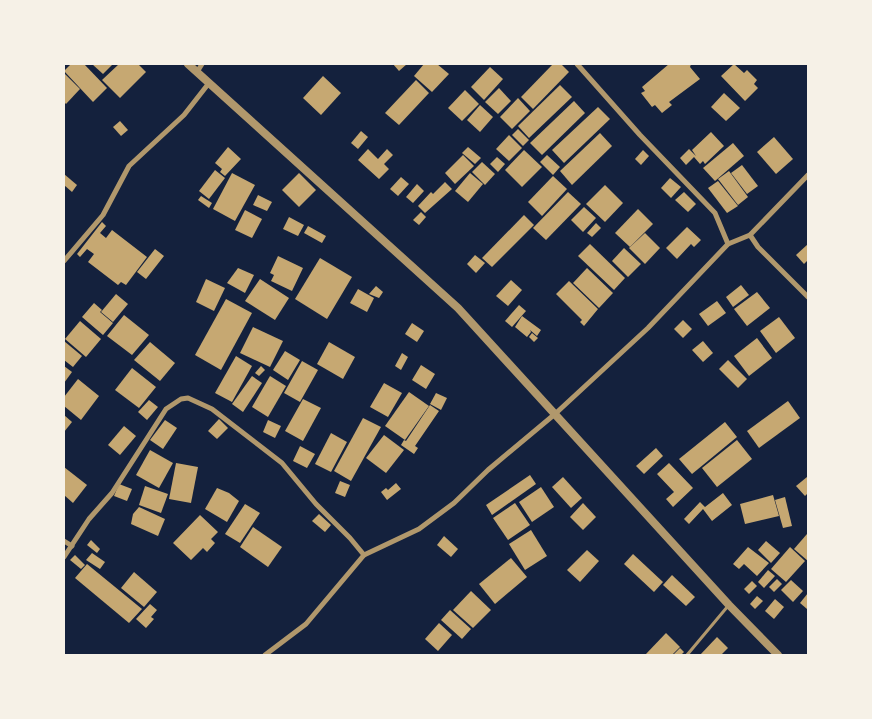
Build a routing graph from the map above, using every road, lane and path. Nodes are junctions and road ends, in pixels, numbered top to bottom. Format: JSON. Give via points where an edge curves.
{"nodes":[{"id":1,"x":188,"y":64,"type":"edge"},
{"id":2,"x":202,"y":64,"type":"edge"},
{"id":3,"x":577,"y":64,"type":"edge"},
{"id":4,"x":197,"y":72,"type":"junction"},
{"id":5,"x":209,"y":84,"type":"junction"},
{"id":6,"x":808,"y":175,"type":"edge"},
{"id":7,"x":750,"y":235,"type":"junction"},
{"id":8,"x":728,"y":244,"type":"junction"},
{"id":9,"x":64,"y":260,"type":"edge"},
{"id":10,"x":808,"y":297,"type":"edge"},
{"id":11,"x":555,"y":414,"type":"junction"},
{"id":12,"x":64,"y":541,"type":"edge"},
{"id":13,"x":72,"y":546,"type":"junction"},
{"id":14,"x":364,"y":555,"type":"junction"},
{"id":15,"x":64,"y":557,"type":"edge"},
{"id":16,"x":729,"y":605,"type":"junction"},
{"id":17,"x":265,"y":655,"type":"edge"},
{"id":18,"x":687,"y":655,"type":"edge"},
{"id":19,"x":778,"y":655,"type":"edge"}],
"edges":[{"from":1,"to":4,"type":"street"},
{"from":2,"to":4,"type":"street"},
{"from":3,"to":8,"type":"street","via":[[715,213]]},
{"from":4,"to":5,"type":"street"},
{"from":5,"to":9,"type":"street","via":[[184,115],[129,166],[102,215]]},
{"from":5,"to":11,"type":"street","via":[[458,308]]},
{"from":6,"to":7,"type":"street"},
{"from":7,"to":8,"type":"street"},
{"from":7,"to":10,"type":"street","via":[[758,248]]},
{"from":8,"to":11,"type":"street","via":[[648,328]]},
{"from":11,"to":14,"type":"street","via":[[419,530]]},
{"from":11,"to":16,"type":"street"},
{"from":12,"to":13,"type":"street"},
{"from":13,"to":14,"type":"street","via":[[89,519],[112,493],[166,409],[188,398],[212,409],[282,463]]},
{"from":13,"to":15,"type":"street"},
{"from":14,"to":17,"type":"street","via":[[306,624]]},
{"from":16,"to":18,"type":"lane"},
{"from":16,"to":19,"type":"street"}]}
